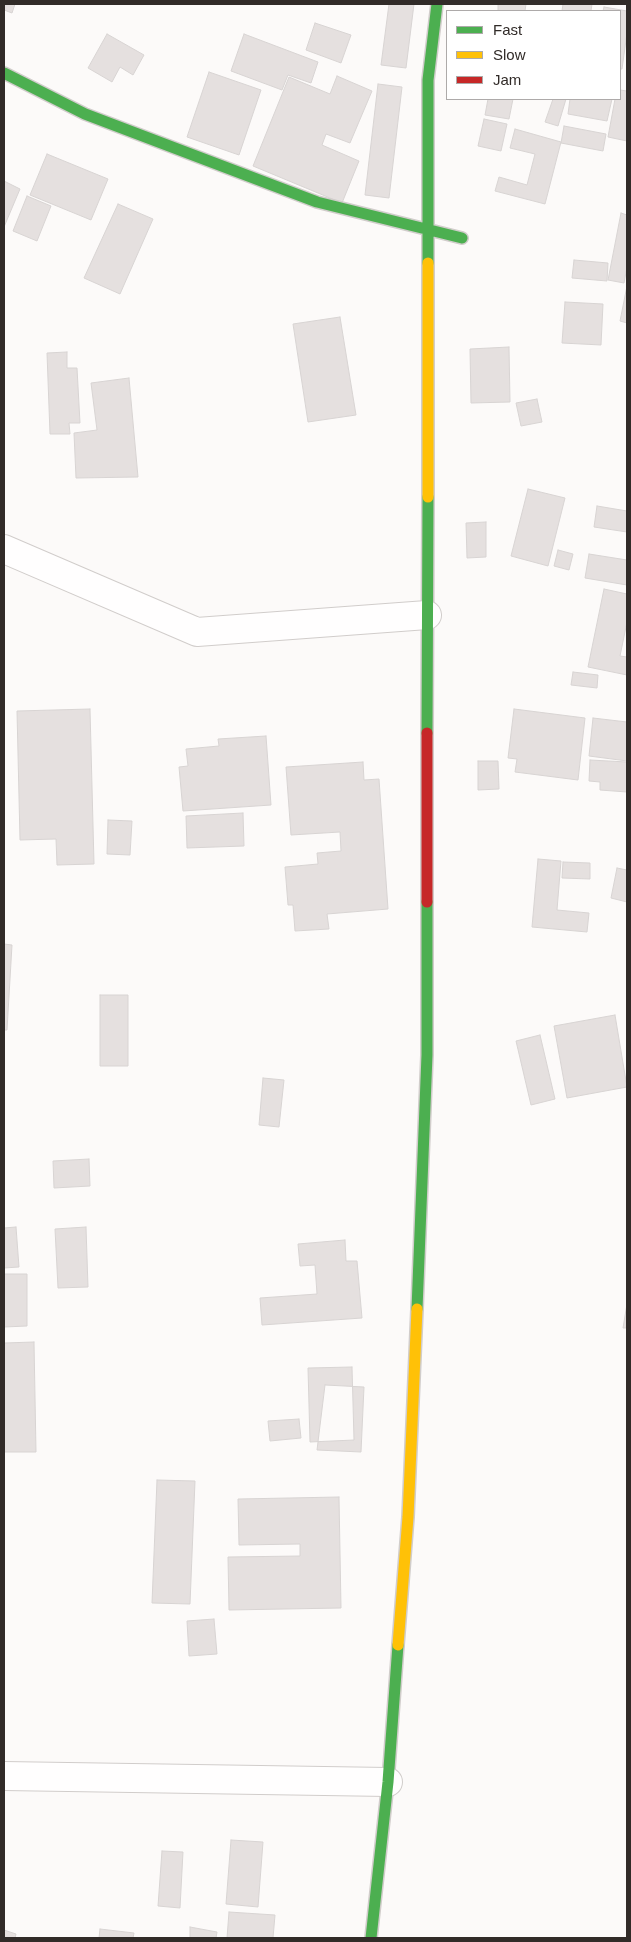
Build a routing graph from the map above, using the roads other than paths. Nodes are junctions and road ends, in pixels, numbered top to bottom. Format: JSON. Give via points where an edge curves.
{"nodes":[{"id":1,"x":437,"y":4,"type":"edge"},
{"id":2,"x":4,"y":73,"type":"edge"},
{"id":3,"x":428,"y":229,"type":"junction"},
{"id":4,"x":462,"y":238,"type":"dead end"},
{"id":5,"x":4,"y":548,"type":"edge"},
{"id":6,"x":428,"y":616,"type":"junction"},
{"id":7,"x":4,"y":1776,"type":"edge"},
{"id":8,"x":388,"y":1782,"type":"junction"},
{"id":9,"x":371,"y":1938,"type":"edge"}],
"edges":[{"from":1,"to":3,"type":"street","via":[[428,80]]},
{"from":2,"to":3,"type":"street","via":[[85,114],[318,202]]},
{"from":3,"to":4,"type":"street"},
{"from":3,"to":6,"type":"street"},
{"from":5,"to":6,"type":"street","via":[[197,632]]},
{"from":6,"to":8,"type":"street","via":[[427,1055],[408,1517]]},
{"from":7,"to":8,"type":"street"},
{"from":8,"to":9,"type":"street"}]}
